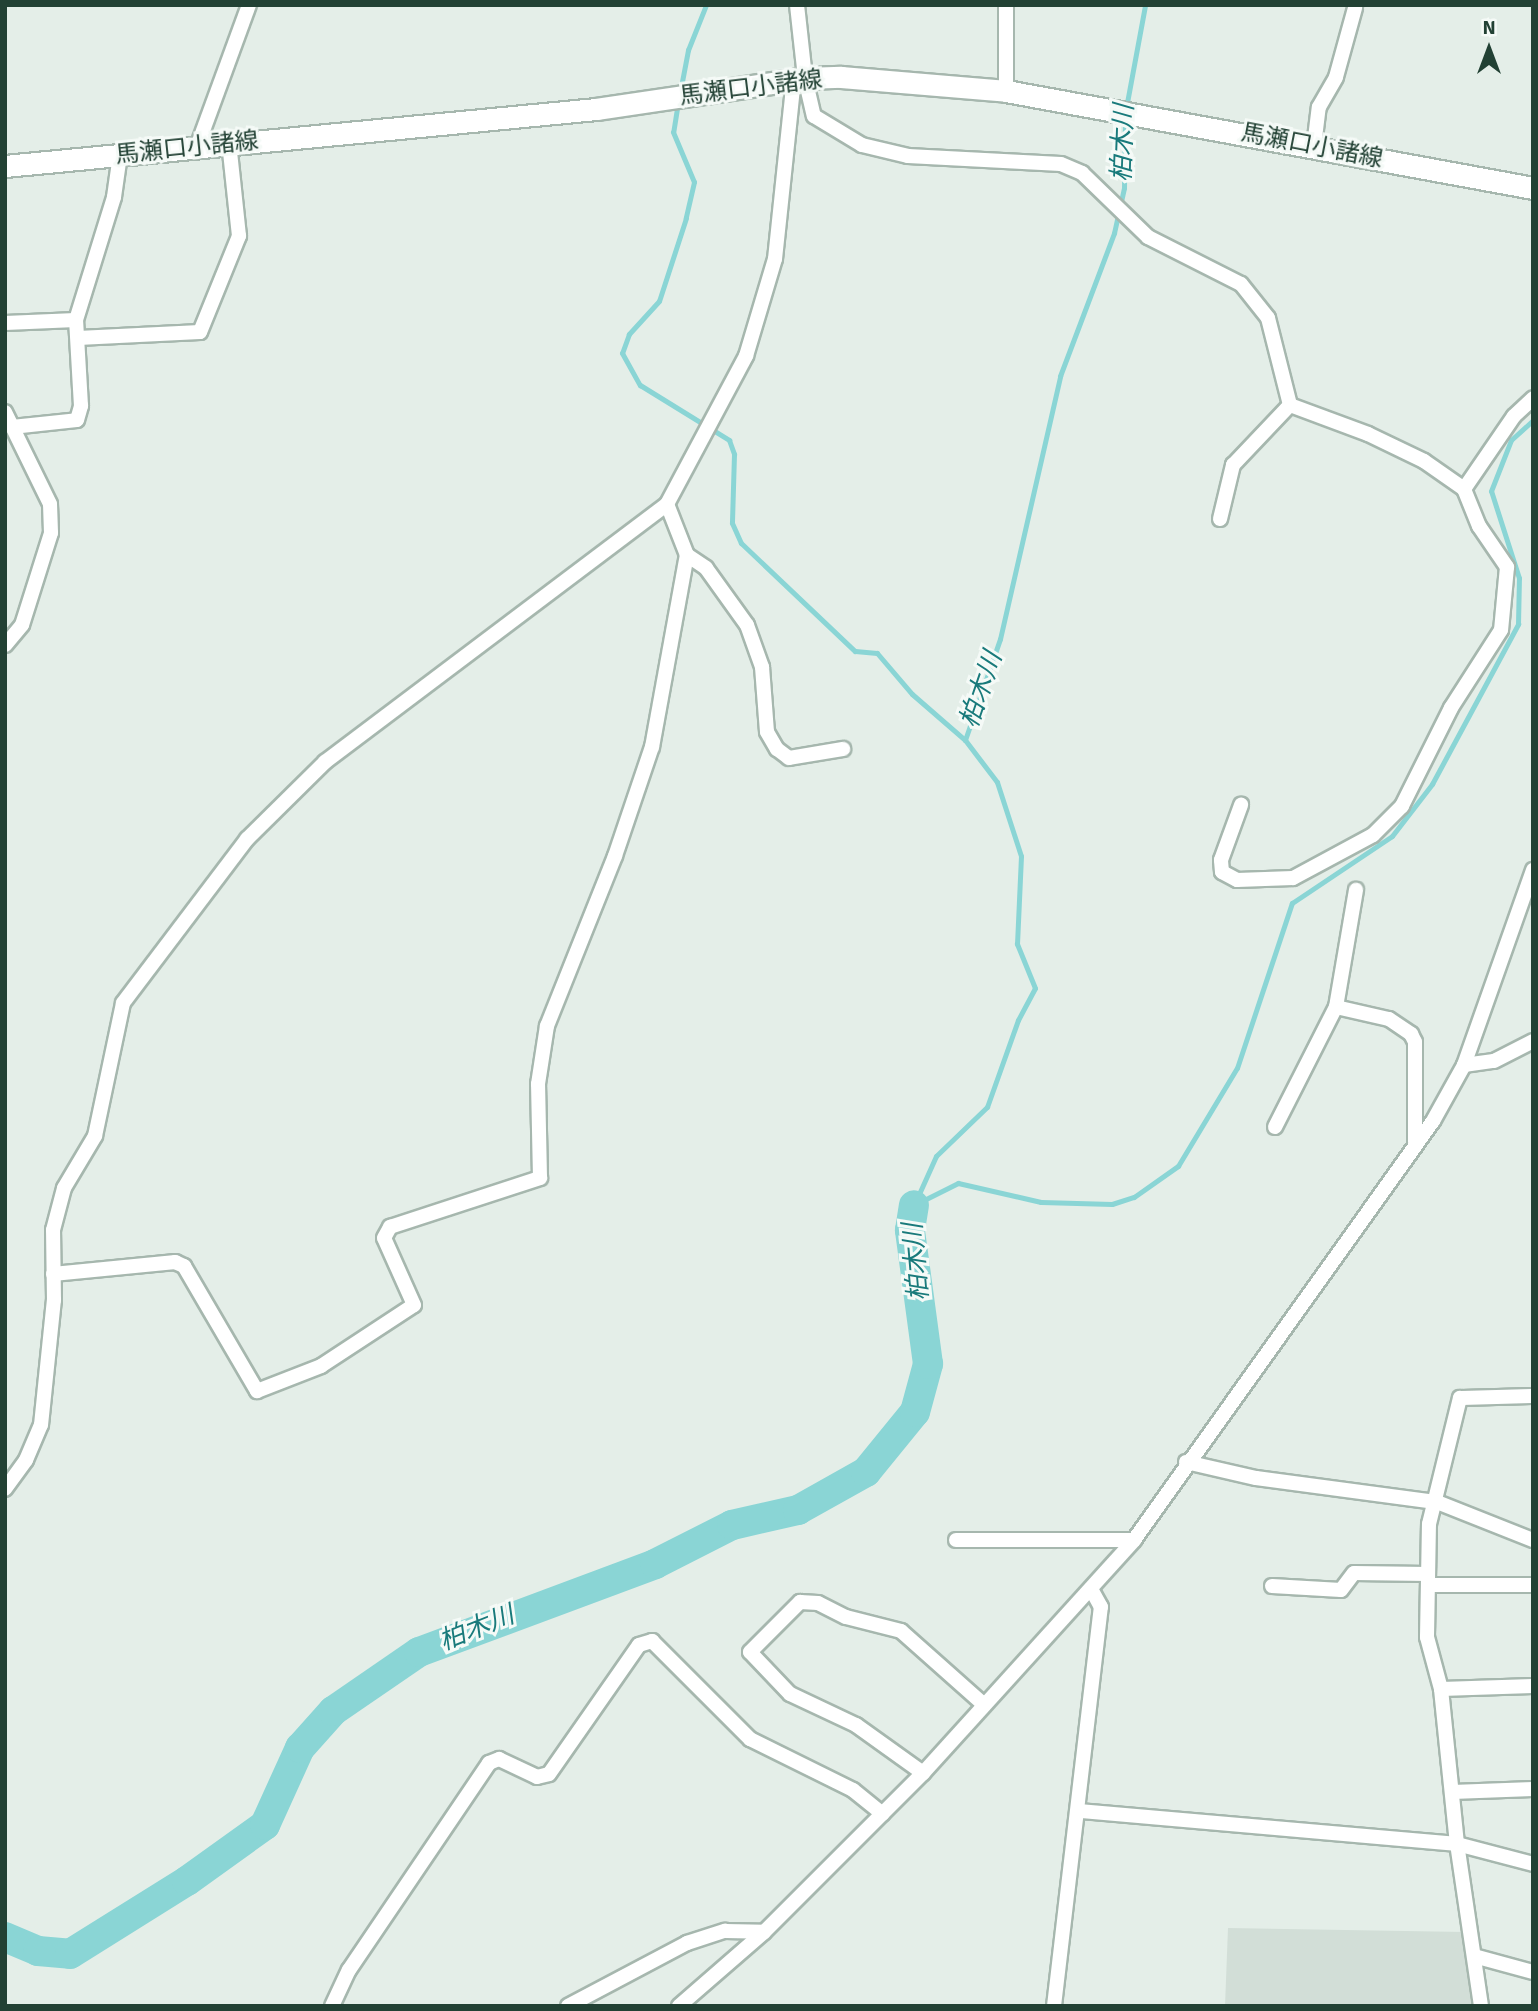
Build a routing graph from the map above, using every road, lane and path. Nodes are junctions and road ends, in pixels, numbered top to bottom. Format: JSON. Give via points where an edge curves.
{"nodes":[{"id":1,"x":249,"y":5,"type":"edge"},
{"id":2,"x":797,"y":5,"type":"edge"},
{"id":3,"x":1006,"y":5,"type":"edge"},
{"id":4,"x":1355,"y":8,"type":"dead end"},
{"id":5,"x":799,"y":79,"type":"junction"},
{"id":6,"x":1006,"y":92,"type":"junction"},
{"id":7,"x":229,"y":143,"type":"junction"},
{"id":8,"x":1314,"y":146,"type":"junction"},
{"id":9,"x":197,"y":147,"type":"junction"},
{"id":10,"x":120,"y":155,"type":"junction"},
{"id":11,"x":5,"y":166,"type":"edge"},
{"id":12,"x":1533,"y":188,"type":"edge"},
{"id":13,"x":76,"y":320,"type":"junction"},
{"id":14,"x":5,"y":323,"type":"edge"},
{"id":15,"x":78,"y":338,"type":"junction"},
{"id":16,"x":1533,"y":398,"type":"edge"},
{"id":17,"x":1290,"y":405,"type":"junction"},
{"id":18,"x":5,"y":412,"type":"edge"},
{"id":19,"x":12,"y":427,"type":"junction"},
{"id":20,"x":1464,"y":489,"type":"junction"},
{"id":21,"x":667,"y":504,"type":"junction"},
{"id":22,"x":1220,"y":519,"type":"dead end"},
{"id":23,"x":687,"y":555,"type":"junction"},
{"id":24,"x":5,"y":645,"type":"edge"},
{"id":25,"x":843,"y":749,"type":"dead end"},
{"id":26,"x":1241,"y":804,"type":"dead end"},
{"id":27,"x":1533,"y":870,"type":"edge"},
{"id":28,"x":1356,"y":890,"type":"dead end"},
{"id":29,"x":1336,"y":1007,"type":"junction"},
{"id":30,"x":1533,"y":1041,"type":"edge"},
{"id":31,"x":1464,"y":1065,"type":"junction"},
{"id":32,"x":1275,"y":1128,"type":"dead end"},
{"id":33,"x":1415,"y":1142,"type":"junction"},
{"id":34,"x":53,"y":1274,"type":"junction"},
{"id":35,"x":1533,"y":1396,"type":"edge"},
{"id":36,"x":1186,"y":1462,"type":"junction"},
{"id":37,"x":5,"y":1489,"type":"edge"},
{"id":38,"x":1437,"y":1502,"type":"junction"},
{"id":39,"x":956,"y":1540,"type":"dead end"},
{"id":40,"x":1133,"y":1540,"type":"junction"},
{"id":41,"x":1533,"y":1540,"type":"edge"},
{"id":42,"x":1428,"y":1579,"type":"junction"},
{"id":43,"x":1533,"y":1585,"type":"edge"},
{"id":44,"x":1272,"y":1586,"type":"dead end"},
{"id":45,"x":1091,"y":1589,"type":"junction"},
{"id":46,"x":1533,"y":1686,"type":"edge"},
{"id":47,"x":1441,"y":1689,"type":"junction"},
{"id":48,"x":982,"y":1703,"type":"junction"},
{"id":49,"x":923,"y":1773,"type":"junction"},
{"id":50,"x":1533,"y":1789,"type":"edge"},
{"id":51,"x":1452,"y":1792,"type":"junction"},
{"id":52,"x":1080,"y":1811,"type":"junction"},
{"id":53,"x":883,"y":1814,"type":"junction"},
{"id":54,"x":1457,"y":1844,"type":"junction"},
{"id":55,"x":1533,"y":1864,"type":"edge"},
{"id":56,"x":764,"y":1933,"type":"junction"},
{"id":57,"x":1474,"y":1956,"type":"junction"},
{"id":58,"x":1533,"y":1972,"type":"edge"},
{"id":59,"x":332,"y":2006,"type":"edge"},
{"id":60,"x":568,"y":2006,"type":"edge"},
{"id":61,"x":679,"y":2006,"type":"edge"},
{"id":62,"x":1054,"y":2006,"type":"edge"},
{"id":63,"x":1480,"y":2006,"type":"edge"}],
"edges":[{"from":1,"to":9,"type":"street"},
{"from":2,"to":5,"type":"street"},
{"from":3,"to":6,"type":"street"},
{"from":4,"to":8,"type":"street","via":[[1336,77],[1319,107]]},
{"from":5,"to":6,"type":"main road","name":"馬瀬口小諸線"},
{"from":5,"to":7,"type":"main road","name":"馬瀬口小諸線","via":[[596,109]]},
{"from":5,"to":17,"type":"street","via":[[814,116],[862,145],[908,156],[1060,164],[1082,173],[1147,237],[1241,284],[1268,318]]},
{"from":5,"to":21,"type":"street","via":[[775,259],[746,356]]},
{"from":6,"to":8,"type":"main road","name":"馬瀬口小諸線"},
{"from":7,"to":9,"type":"main road","name":"馬瀬口小諸線"},
{"from":7,"to":15,"type":"street","via":[[239,236],[200,332]]},
{"from":8,"to":12,"type":"main road","name":"馬瀬口小諸線"},
{"from":9,"to":10,"type":"main road","name":"馬瀬口小諸線"},
{"from":10,"to":11,"type":"main road","name":"馬瀬口小諸線"},
{"from":10,"to":13,"type":"street","via":[[114,197]]},
{"from":13,"to":14,"type":"street"},
{"from":13,"to":15,"type":"street"},
{"from":15,"to":19,"type":"street","via":[[81,406],[77,420]]},
{"from":16,"to":20,"type":"street","via":[[1514,416]]},
{"from":17,"to":20,"type":"street","via":[[1424,461]]},
{"from":17,"to":22,"type":"street","via":[[1233,465]]},
{"from":18,"to":19,"type":"street"},
{"from":19,"to":24,"type":"street","via":[[50,504],[51,534],[22,625]]},
{"from":20,"to":26,"type":"street","via":[[1479,526],[1507,567],[1501,629],[1451,708],[1402,806],[1373,835],[1293,878],[1237,880],[1222,872],[1221,860]]},
{"from":21,"to":23,"type":"street"},
{"from":21,"to":34,"type":"street","via":[[325,762],[247,839],[198,899],[123,1003],[95,1136],[64,1188],[53,1230]]},
{"from":23,"to":25,"type":"street","via":[[706,568],[747,625],[762,667],[767,732],[777,749],[789,758]]},
{"from":23,"to":34,"type":"street","via":[[652,747],[615,856],[547,1026],[538,1084],[540,1178],[390,1227],[384,1238],[414,1305],[321,1366],[257,1391],[184,1266],[176,1262]]},
{"from":27,"to":31,"type":"street"},
{"from":28,"to":29,"type":"street"},
{"from":29,"to":32,"type":"street"},
{"from":29,"to":33,"type":"street","via":[[1389,1019],[1411,1034],[1415,1042]]},
{"from":30,"to":31,"type":"street","via":[[1494,1061]]},
{"from":31,"to":33,"type":"street","via":[[1433,1121]]},
{"from":33,"to":36,"type":"street"},
{"from":34,"to":37,"type":"street","via":[[41,1425],[26,1460]]},
{"from":35,"to":38,"type":"street","via":[[1460,1398]]},
{"from":36,"to":38,"type":"street","via":[[1256,1478]]},
{"from":36,"to":40,"type":"street"},
{"from":38,"to":41,"type":"street"},
{"from":38,"to":42,"type":"street","via":[[1429,1524]]},
{"from":39,"to":40,"type":"street"},
{"from":40,"to":45,"type":"street"},
{"from":42,"to":43,"type":"street"},
{"from":42,"to":44,"type":"street","via":[[1354,1573],[1341,1590]]},
{"from":42,"to":47,"type":"street","via":[[1427,1637]]},
{"from":45,"to":48,"type":"street"},
{"from":45,"to":52,"type":"street","via":[[1101,1607]]},
{"from":46,"to":47,"type":"street"},
{"from":47,"to":51,"type":"street"},
{"from":48,"to":49,"type":"street"},
{"from":48,"to":49,"type":"street","via":[[901,1631],[846,1618],[818,1603],[800,1602],[750,1652],[790,1694],[856,1724]]},
{"from":49,"to":53,"type":"street"},
{"from":50,"to":51,"type":"street"},
{"from":51,"to":54,"type":"street"},
{"from":52,"to":54,"type":"street"},
{"from":52,"to":62,"type":"street"},
{"from":53,"to":56,"type":"street"},
{"from":53,"to":59,"type":"street","via":[[853,1790],[750,1739],[652,1641],[639,1645],[549,1774],[537,1777],[499,1759],[489,1763],[349,1970]]},
{"from":54,"to":55,"type":"street"},
{"from":54,"to":57,"type":"street"},
{"from":56,"to":60,"type":"street","via":[[725,1931],[687,1943]]},
{"from":56,"to":61,"type":"street"},
{"from":57,"to":58,"type":"street"},
{"from":57,"to":63,"type":"street"}]}
